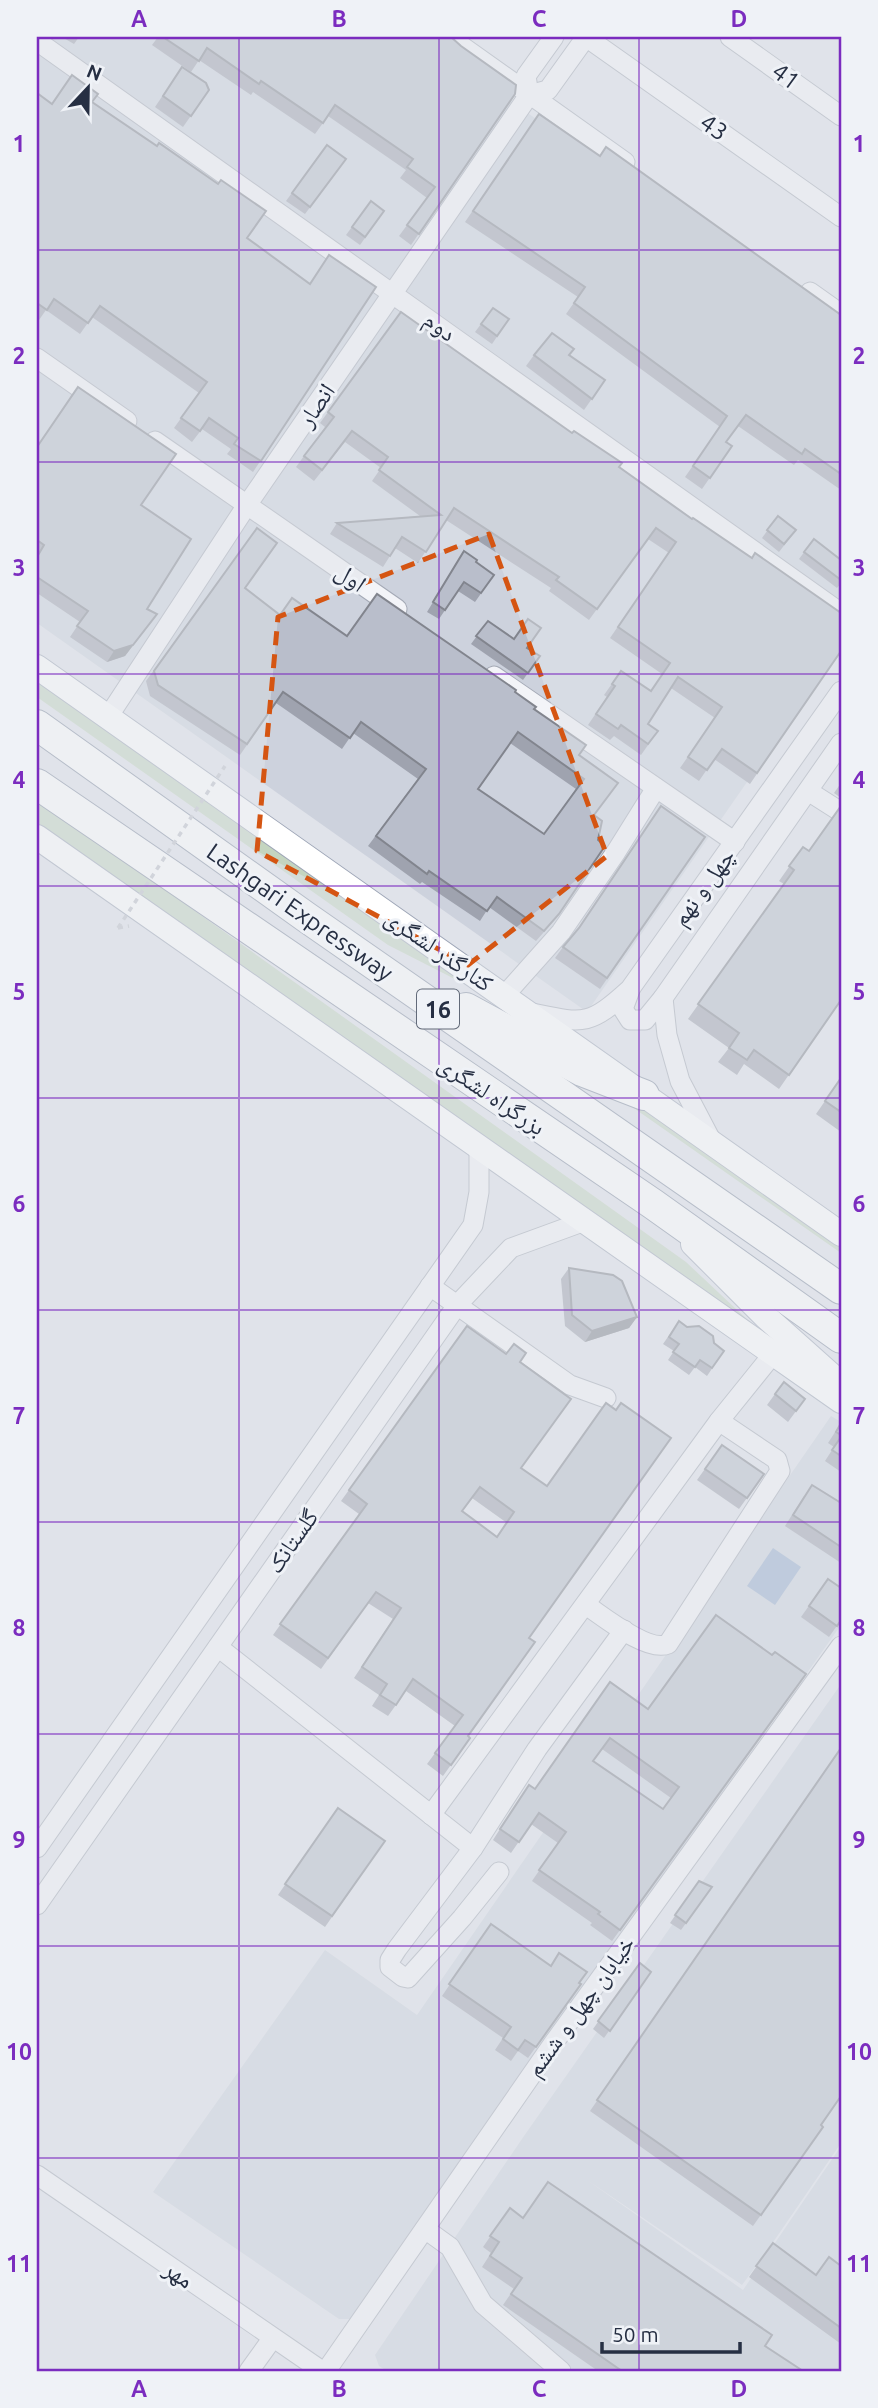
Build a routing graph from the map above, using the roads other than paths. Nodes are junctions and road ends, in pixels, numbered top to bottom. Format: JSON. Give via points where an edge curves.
{"nodes":[{"id":1,"x":449,"y":37,"type":"edge"},
{"id":2,"x":554,"y":37,"type":"edge"},
{"id":3,"x":586,"y":37,"type":"edge"},
{"id":4,"x":730,"y":37,"type":"edge"},
{"id":5,"x":37,"y":41,"type":"edge"},
{"id":6,"x":529,"y":95,"type":"junction"},
{"id":7,"x":841,"y":116,"type":"edge"},
{"id":8,"x":641,"y":174,"type":"edge"},
{"id":9,"x":841,"y":217,"type":"edge"},
{"id":10,"x":797,"y":283,"type":"edge"},
{"id":11,"x":393,"y":293,"type":"junction"},
{"id":12,"x":841,"y":314,"type":"edge"},
{"id":13,"x":37,"y":358,"type":"edge"},
{"id":14,"x":247,"y":505,"type":"junction"},
{"id":15,"x":841,"y":613,"type":"edge"},
{"id":16,"x":418,"y":623,"type":"edge"},
{"id":17,"x":474,"y":662,"type":"edge"},
{"id":18,"x":37,"y":667,"type":"edge"},
{"id":19,"x":841,"y":691,"type":"edge"},
{"id":20,"x":108,"y":717,"type":"junction"},
{"id":21,"x":37,"y":725,"type":"edge"},
{"id":22,"x":841,"y":743,"type":"edge"},
{"id":23,"x":37,"y":784,"type":"edge"},
{"id":24,"x":656,"y":788,"type":"junction"},
{"id":25,"x":808,"y":790,"type":"junction"},
{"id":26,"x":841,"y":812,"type":"edge"},
{"id":27,"x":37,"y":837,"type":"edge"},
{"id":28,"x":735,"y":842,"type":"junction"},
{"id":29,"x":338,"y":939,"type":"junction"},
{"id":30,"x":630,"y":989,"type":"junction"},
{"id":31,"x":504,"y":996,"type":"junction"},
{"id":32,"x":663,"y":999,"type":"junction"},
{"id":33,"x":527,"y":1012,"type":"junction"},
{"id":34,"x":644,"y":1095,"type":"junction"},
{"id":35,"x":712,"y":1143,"type":"junction"},
{"id":36,"x":479,"y":1147,"type":"junction"},
{"id":37,"x":653,"y":1204,"type":"junction"},
{"id":38,"x":585,"y":1221,"type":"junction"},
{"id":39,"x":841,"y":1234,"type":"edge"},
{"id":40,"x":430,"y":1286,"type":"junction"},
{"id":41,"x":841,"y":1289,"type":"edge"},
{"id":42,"x":458,"y":1304,"type":"junction"},
{"id":43,"x":841,"y":1338,"type":"edge"},
{"id":44,"x":773,"y":1354,"type":"junction"},
{"id":45,"x":841,"y":1384,"type":"edge"},
{"id":46,"x":606,"y":1398,"type":"dead end"},
{"id":47,"x":841,"y":1401,"type":"edge"},
{"id":48,"x":719,"y":1422,"type":"junction"},
{"id":49,"x":586,"y":1605,"type":"junction"},
{"id":50,"x":624,"y":1630,"type":"junction"},
{"id":51,"x":841,"y":1646,"type":"edge"},
{"id":52,"x":218,"y":1647,"type":"junction"},
{"id":53,"x":431,"y":1815,"type":"junction"},
{"id":54,"x":37,"y":1848,"type":"edge"},
{"id":55,"x":473,"y":1848,"type":"junction"},
{"id":56,"x":499,"y":1872,"type":"dead end"},
{"id":57,"x":37,"y":1905,"type":"edge"},
{"id":58,"x":37,"y":2175,"type":"edge"},
{"id":59,"x":425,"y":2229,"type":"junction"},
{"id":60,"x":272,"y":2339,"type":"junction"},
{"id":61,"x":249,"y":2371,"type":"edge"},
{"id":62,"x":324,"y":2371,"type":"edge"},
{"id":63,"x":561,"y":2371,"type":"edge"}],
"edges":[{"from":1,"to":6,"type":"street"},
{"from":2,"to":6,"type":"street","name":"انصار","via":[[526,76]]},
{"from":3,"to":6,"type":"street","name":"انصار","via":[[548,90]]},
{"from":3,"to":9,"type":"street","name":"43"},
{"from":4,"to":7,"type":"street","name":"41"},
{"from":5,"to":11,"type":"street","name":"دوم"},
{"from":6,"to":8,"type":"street"},
{"from":6,"to":11,"type":"street","name":"انصار"},
{"from":10,"to":12,"type":"street"},
{"from":11,"to":14,"type":"street","name":"انصار"},
{"from":11,"to":15,"type":"street","name":"دوم"},
{"from":13,"to":14,"type":"street","name":"اول"},
{"from":14,"to":16,"type":"street","name":"اول"},
{"from":14,"to":20,"type":"street","name":"انصار"},
{"from":17,"to":24,"type":"street"},
{"from":18,"to":20,"type":"main road","name":"کنارگذر لشگری"},
{"from":19,"to":28,"type":"street","name":"چهل و نهم"},
{"from":20,"to":31,"type":"main road","name":"کنارگذر لشگری"},
{"from":21,"to":29,"type":"highway","name":"Lashgari Expressway","number":"16"},
{"from":22,"to":25,"type":"street","name":"چهل و نهم"},
{"from":23,"to":37,"type":"highway","name":"بزرگراه لشگری","number":"16"},
{"from":24,"to":28,"type":"street"},
{"from":24,"to":31,"type":"street","via":[[561,932]]},
{"from":25,"to":26,"type":"street"},
{"from":25,"to":32,"type":"street","name":"چهل و نهم"},
{"from":27,"to":36,"type":"main road"},
{"from":28,"to":30,"type":"street","name":"چهل و نهم"},
{"from":29,"to":34,"type":"highway","via":[[582,1071]]},
{"from":29,"to":41,"type":"highway","name":"Lashgari Expressway","number":"16"},
{"from":30,"to":32,"type":"street","name":"چهل و نهم","via":[[622,1009],[630,1020],[645,1020]]},
{"from":30,"to":33,"type":"street","name":"چهل و نهم","via":[[606,1010],[584,1021]]},
{"from":31,"to":33,"type":"main road","name":"کنارگذر لشگری"},
{"from":32,"to":35,"type":"street","via":[[680,1081]]},
{"from":33,"to":34,"type":"main road","name":"کنارگذر لشگری"},
{"from":34,"to":35,"type":"main road","name":"کنارگذر لشگری"},
{"from":35,"to":39,"type":"main road","name":"کنارگذر لشگری"},
{"from":36,"to":38,"type":"main road"},
{"from":36,"to":40,"type":"street","name":"گلستانک","via":[[473,1225]]},
{"from":37,"to":43,"type":"highway","name":"بزرگراه لشگری","number":"16"},
{"from":37,"to":45,"type":"main road"},
{"from":38,"to":42,"type":"street","name":"گلستانک","via":[[511,1248]]},
{"from":38,"to":44,"type":"main road"},
{"from":40,"to":42,"type":"street"},
{"from":40,"to":54,"type":"street","name":"گلستانک"},
{"from":42,"to":46,"type":"street","via":[[570,1385]]},
{"from":42,"to":52,"type":"street","name":"گلستانک"},
{"from":44,"to":47,"type":"main road"},
{"from":44,"to":48,"type":"street"},
{"from":48,"to":49,"type":"street"},
{"from":48,"to":50,"type":"street","via":[[777,1460],[780,1471],[668,1644],[655,1646]]},
{"from":49,"to":50,"type":"street"},
{"from":49,"to":53,"type":"street"},
{"from":50,"to":55,"type":"street","via":[[537,1749]]},
{"from":51,"to":59,"type":"street","name":"خیابان چهل و ششم"},
{"from":52,"to":53,"type":"street"},
{"from":52,"to":57,"type":"street","name":"گلستانک"},
{"from":53,"to":55,"type":"street"},
{"from":55,"to":56,"type":"street","via":[[390,1960],[396,1973],[408,1978]]},
{"from":58,"to":60,"type":"street","name":"مهر"},
{"from":59,"to":62,"type":"street","name":"خیابان چهل و ششم"},
{"from":59,"to":63,"type":"street","via":[[450,2247],[483,2304]]},
{"from":60,"to":61,"type":"street"},
{"from":60,"to":62,"type":"street","name":"مهر"}]}
